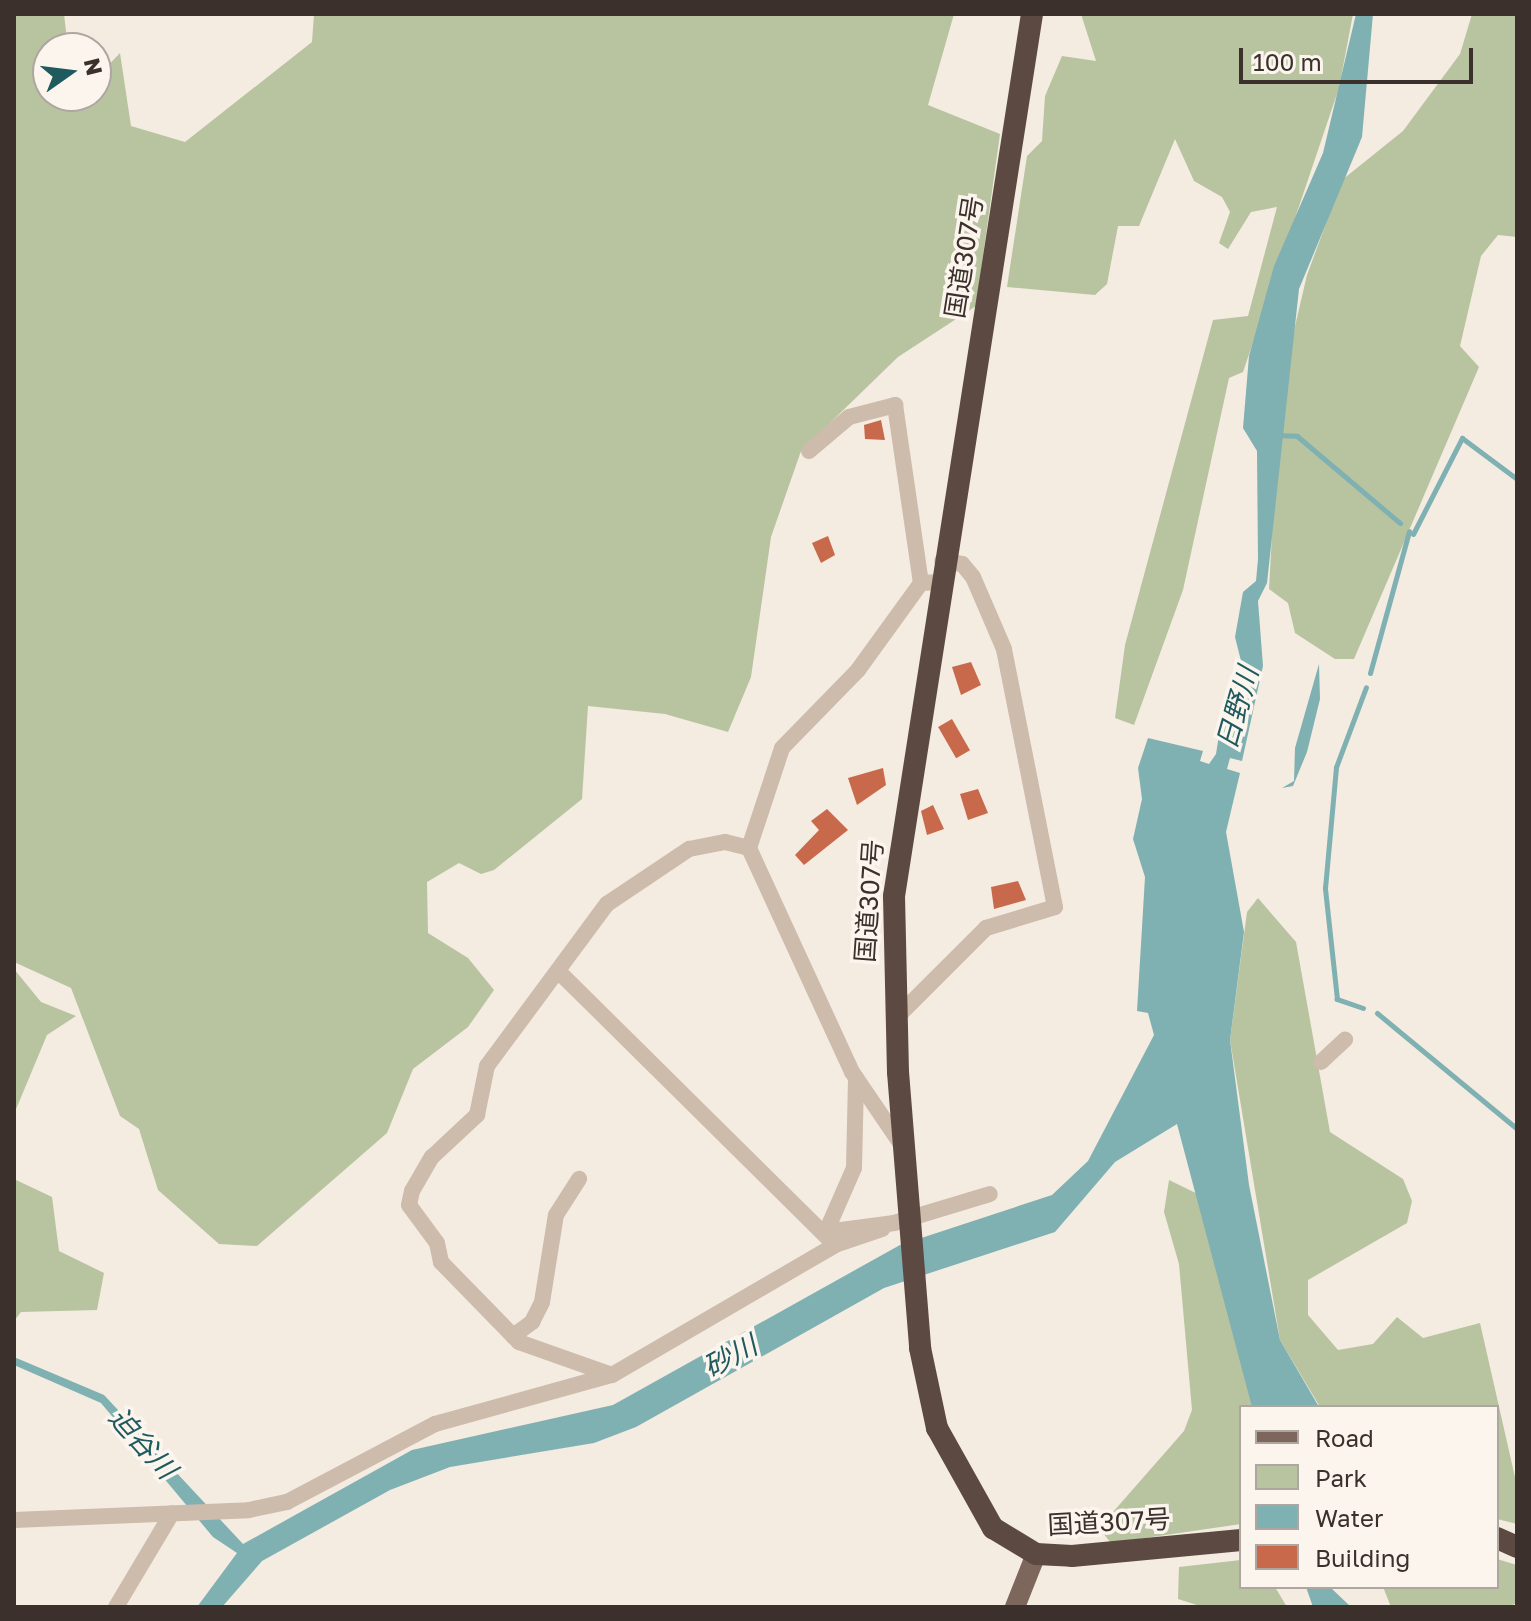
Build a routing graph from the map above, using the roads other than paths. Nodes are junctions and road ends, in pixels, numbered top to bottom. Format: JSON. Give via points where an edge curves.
{"nodes":[{"id":1,"x":1032,"y":14,"type":"edge"},
{"id":2,"x":809,"y":451,"type":"dead end"},
{"id":3,"x":934,"y":575,"type":"junction"},
{"id":4,"x":749,"y":848,"type":"junction"},
{"id":5,"x":561,"y":974,"type":"junction"},
{"id":6,"x":895,"y":1019,"type":"junction"},
{"id":7,"x":1345,"y":1040,"type":"dead end"},
{"id":8,"x":1321,"y":1062,"type":"dead end"},
{"id":9,"x":856,"y":1078,"type":"junction"},
{"id":10,"x":903,"y":1147,"type":"junction"},
{"id":11,"x":579,"y":1179,"type":"dead end"},
{"id":12,"x":990,"y":1194,"type":"dead end"},
{"id":13,"x":905,"y":1226,"type":"junction"},
{"id":14,"x":830,"y":1238,"type":"junction"},
{"id":15,"x":513,"y":1336,"type":"junction"},
{"id":16,"x":612,"y":1375,"type":"junction"},
{"id":17,"x":172,"y":1513,"type":"junction"},
{"id":18,"x":14,"y":1520,"type":"edge"},
{"id":19,"x":1239,"y":1540,"type":"edge"},
{"id":20,"x":1036,"y":1554,"type":"junction"},
{"id":21,"x":1017,"y":1606,"type":"edge"},
{"id":22,"x":116,"y":1607,"type":"edge"}],
"edges":[{"from":1,"to":3,"type":"highway","name":"国道307号"},
{"from":2,"to":3,"type":"street","via":[[849,417],[895,405]]},
{"from":3,"to":4,"type":"street","via":[[858,670],[782,748]]},
{"from":3,"to":6,"type":"highway","name":"国道307号","via":[[894,896]]},
{"from":3,"to":6,"type":"street","via":[[962,564],[973,577],[1004,649],[1055,907],[986,928]]},
{"from":4,"to":5,"type":"street","via":[[725,842],[689,849],[649,873],[581,931]]},
{"from":4,"to":9,"type":"street"},
{"from":5,"to":14,"type":"street"},
{"from":5,"to":15,"type":"street","via":[[487,1066],[477,1115],[432,1157],[409,1205],[437,1243],[441,1262]]},
{"from":6,"to":10,"type":"highway","name":"国道307号"},
{"from":7,"to":8,"type":"street"},
{"from":9,"to":10,"type":"street"},
{"from":9,"to":14,"type":"street","via":[[854,1168]]},
{"from":10,"to":13,"type":"highway","name":"国道307号"},
{"from":11,"to":15,"type":"street","via":[[556,1215],[542,1302],[532,1322]]},
{"from":12,"to":13,"type":"street"},
{"from":13,"to":14,"type":"street"},
{"from":13,"to":20,"type":"highway","name":"国道307号","via":[[937,1428],[993,1528]]},
{"from":14,"to":16,"type":"street"},
{"from":15,"to":16,"type":"street"},
{"from":16,"to":17,"type":"street","via":[[435,1424],[287,1502]]},
{"from":17,"to":18,"type":"street"},
{"from":17,"to":22,"type":"street"},
{"from":19,"to":20,"type":"highway","name":"国道307号","via":[[1127,1552]]},
{"from":20,"to":21,"type":"main road"}]}
